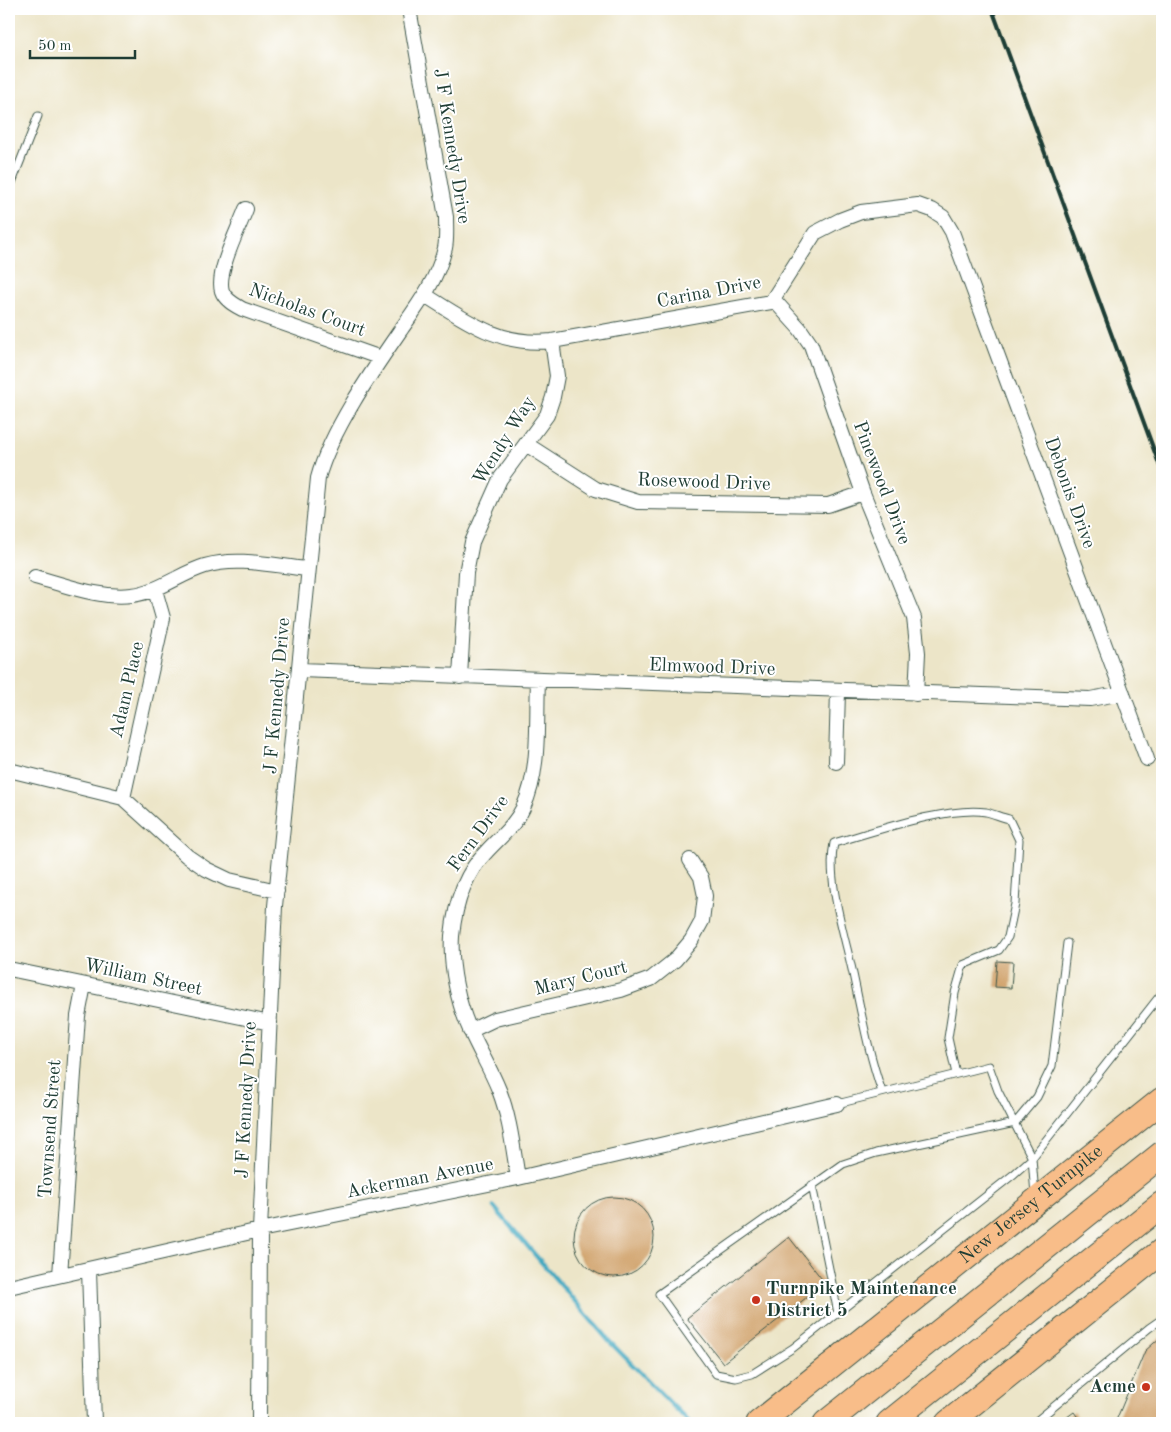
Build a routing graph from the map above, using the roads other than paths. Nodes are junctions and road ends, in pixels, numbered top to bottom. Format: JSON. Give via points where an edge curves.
{"nodes":[{"id":1,"x":409,"y":9,"type":"edge"},
{"id":2,"x":553,"y":9,"type":"edge"},
{"id":3,"x":557,"y":9,"type":"edge"},
{"id":4,"x":38,"y":116,"type":"dead end"},
{"id":5,"x":9,"y":190,"type":"edge"},
{"id":6,"x":246,"y":209,"type":"dead end"},
{"id":7,"x":955,"y":240,"type":"joint"},
{"id":8,"x":425,"y":295,"type":"junction"},
{"id":9,"x":773,"y":299,"type":"junction"},
{"id":10,"x":552,"y":341,"type":"junction"},
{"id":11,"x":381,"y":358,"type":"junction"},
{"id":12,"x":526,"y":444,"type":"junction"},
{"id":13,"x":863,"y":493,"type":"junction"},
{"id":14,"x":307,"y":569,"type":"junction"},
{"id":15,"x":35,"y":577,"type":"dead end"},
{"id":16,"x":155,"y":590,"type":"junction"},
{"id":17,"x":300,"y":670,"type":"junction"},
{"id":18,"x":460,"y":677,"type":"junction"},
{"id":19,"x":538,"y":681,"type":"junction"},
{"id":20,"x":838,"y":691,"type":"junction"},
{"id":21,"x":1123,"y":693,"type":"junction"},
{"id":22,"x":916,"y":694,"type":"junction"},
{"id":23,"x":1147,"y":759,"type":"dead end"},
{"id":24,"x":836,"y":762,"type":"dead end"},
{"id":25,"x":9,"y":770,"type":"edge"},
{"id":26,"x":123,"y":798,"type":"junction"},
{"id":27,"x":690,"y":860,"type":"dead end"},
{"id":28,"x":277,"y":891,"type":"junction"},
{"id":29,"x":1067,"y":943,"type":"dead end"},
{"id":30,"x":9,"y":969,"type":"edge"},
{"id":31,"x":84,"y":985,"type":"junction"},
{"id":32,"x":1162,"y":993,"type":"edge"},
{"id":33,"x":270,"y":1023,"type":"junction"},
{"id":34,"x":470,"y":1031,"type":"junction"},
{"id":35,"x":956,"y":1074,"type":"junction"},
{"id":36,"x":882,"y":1092,"type":"junction"},
{"id":37,"x":1162,"y":1100,"type":"edge"},
{"id":38,"x":837,"y":1104,"type":"joint"},
{"id":39,"x":1015,"y":1123,"type":"junction"},
{"id":40,"x":1162,"y":1154,"type":"edge"},
{"id":41,"x":1032,"y":1158,"type":"junction"},
{"id":42,"x":518,"y":1178,"type":"junction"},
{"id":43,"x":812,"y":1185,"type":"junction"},
{"id":44,"x":1036,"y":1201,"type":"junction"},
{"id":45,"x":1162,"y":1204,"type":"edge"},
{"id":46,"x":260,"y":1230,"type":"junction"},
{"id":47,"x":1162,"y":1251,"type":"edge"},
{"id":48,"x":89,"y":1270,"type":"junction"},
{"id":49,"x":60,"y":1276,"type":"junction"},
{"id":50,"x":9,"y":1287,"type":"edge"},
{"id":51,"x":838,"y":1313,"type":"junction"},
{"id":52,"x":1162,"y":1319,"type":"edge"},
{"id":53,"x":94,"y":1423,"type":"edge"},
{"id":54,"x":258,"y":1423,"type":"edge"},
{"id":55,"x":759,"y":1423,"type":"edge"},
{"id":56,"x":826,"y":1423,"type":"edge"},
{"id":57,"x":889,"y":1423,"type":"edge"},
{"id":58,"x":948,"y":1423,"type":"edge"},
{"id":59,"x":1034,"y":1423,"type":"edge"}],
"edges":[{"from":1,"to":8,"type":"street","name":"J F Kennedy Drive","via":[[446,218],[446,247]]},
{"from":2,"to":3,"type":"lane"},
{"from":4,"to":5,"type":"lane"},
{"from":6,"to":11,"type":"street","name":"Nicholas Court","via":[[220,277],[222,292],[230,302]]},
{"from":7,"to":9,"type":"street","name":"Carina Drive","via":[[944,217],[918,205],[861,212],[815,233]]},
{"from":7,"to":21,"type":"street","name":"Debonis Drive"},
{"from":8,"to":10,"type":"street","name":"Carina Drive","via":[[470,324],[495,335],[532,343]]},
{"from":8,"to":11,"type":"street","name":"J F Kennedy Drive"},
{"from":9,"to":10,"type":"street","name":"Carina Drive","via":[[771,302]]},
{"from":9,"to":13,"type":"street","name":"Pinewood Drive","via":[[811,345]]},
{"from":10,"to":12,"type":"street","name":"Wendy Way","via":[[557,376],[553,397],[546,415]]},
{"from":11,"to":14,"type":"street","name":"J F Kennedy Drive","via":[[324,455],[318,478]]},
{"from":12,"to":13,"type":"street","name":"Rosewood Drive","via":[[596,489],[638,502],[828,505]]},
{"from":12,"to":18,"type":"street","name":"Wendy Way","via":[[500,479],[472,542],[466,573]]},
{"from":13,"to":22,"type":"street","name":"Pinewood Drive","via":[[914,618],[918,653]]},
{"from":14,"to":16,"type":"street","via":[[234,561],[207,565]]},
{"from":14,"to":17,"type":"street","name":"J F Kennedy Drive"},
{"from":15,"to":16,"type":"street","via":[[111,596]]},
{"from":16,"to":26,"type":"street","name":"Adam Place","via":[[163,618]]},
{"from":17,"to":18,"type":"street","name":"Elmwood Drive"},
{"from":17,"to":28,"type":"street","name":"J F Kennedy Drive"},
{"from":18,"to":19,"type":"street","name":"Elmwood Drive"},
{"from":19,"to":20,"type":"street","name":"Elmwood Drive"},
{"from":19,"to":34,"type":"street","name":"Fern Drive","via":[[534,766],[523,809],[469,872],[456,909],[452,938],[454,968],[460,1002]]},
{"from":20,"to":22,"type":"street","name":"Elmwood Drive"},
{"from":20,"to":24,"type":"street"},
{"from":21,"to":22,"type":"street","name":"Elmwood Drive","via":[[1090,699]]},
{"from":21,"to":23,"type":"street","name":"Debonis Drive"},
{"from":25,"to":26,"type":"street"},
{"from":26,"to":28,"type":"street","via":[[206,869],[229,880]]},
{"from":27,"to":34,"type":"street","name":"Mary Court","via":[[701,878],[705,896],[702,921],[686,947],[657,975],[621,990],[495,1019]]},
{"from":28,"to":33,"type":"street","name":"J F Kennedy Drive"},
{"from":29,"to":39,"type":"lane","via":[[1052,1066],[1037,1097]]},
{"from":30,"to":31,"type":"street","name":"William Street"},
{"from":31,"to":33,"type":"street","name":"William Street"},
{"from":31,"to":49,"type":"street","name":"Townsend Street","via":[[78,1016]]},
{"from":32,"to":41,"type":"lane"},
{"from":33,"to":46,"type":"street","name":"J F Kennedy Drive"},
{"from":34,"to":42,"type":"street","name":"Fern Drive","via":[[489,1066],[507,1112]]},
{"from":35,"to":36,"type":"lane"},
{"from":35,"to":36,"type":"lane","via":[[948,1038],[963,965],[999,950],[1008,937],[1015,904],[1020,840],[1009,819],[985,812],[909,822],[834,843],[830,860],[844,938],[868,1050]]},
{"from":35,"to":39,"type":"lane","via":[[989,1066]]},
{"from":36,"to":38,"type":"lane"},
{"from":37,"to":44,"type":"highway","name":"New Jersey Turnpike"},
{"from":38,"to":42,"type":"street","name":"Ackerman Avenue"},
{"from":39,"to":41,"type":"lane"},
{"from":39,"to":43,"type":"lane","via":[[876,1153],[843,1164]]},
{"from":40,"to":56,"type":"highway"},
{"from":41,"to":44,"type":"lane"},
{"from":41,"to":51,"type":"lane"},
{"from":42,"to":46,"type":"street","name":"Ackerman Avenue"},
{"from":43,"to":51,"type":"lane"},
{"from":43,"to":51,"type":"lane","via":[[659,1294],[716,1374],[736,1378],[752,1374],[777,1359]]},
{"from":44,"to":55,"type":"highway","name":"New Jersey Turnpike"},
{"from":45,"to":57,"type":"highway"},
{"from":46,"to":48,"type":"street","name":"Ackerman Avenue"},
{"from":46,"to":54,"type":"street","name":"J F Kennedy Drive"},
{"from":47,"to":58,"type":"highway"},
{"from":48,"to":49,"type":"street","name":"Ackerman Avenue"},
{"from":48,"to":53,"type":"street"},
{"from":49,"to":50,"type":"street","name":"Ackerman Avenue"},
{"from":52,"to":59,"type":"lane"}]}
